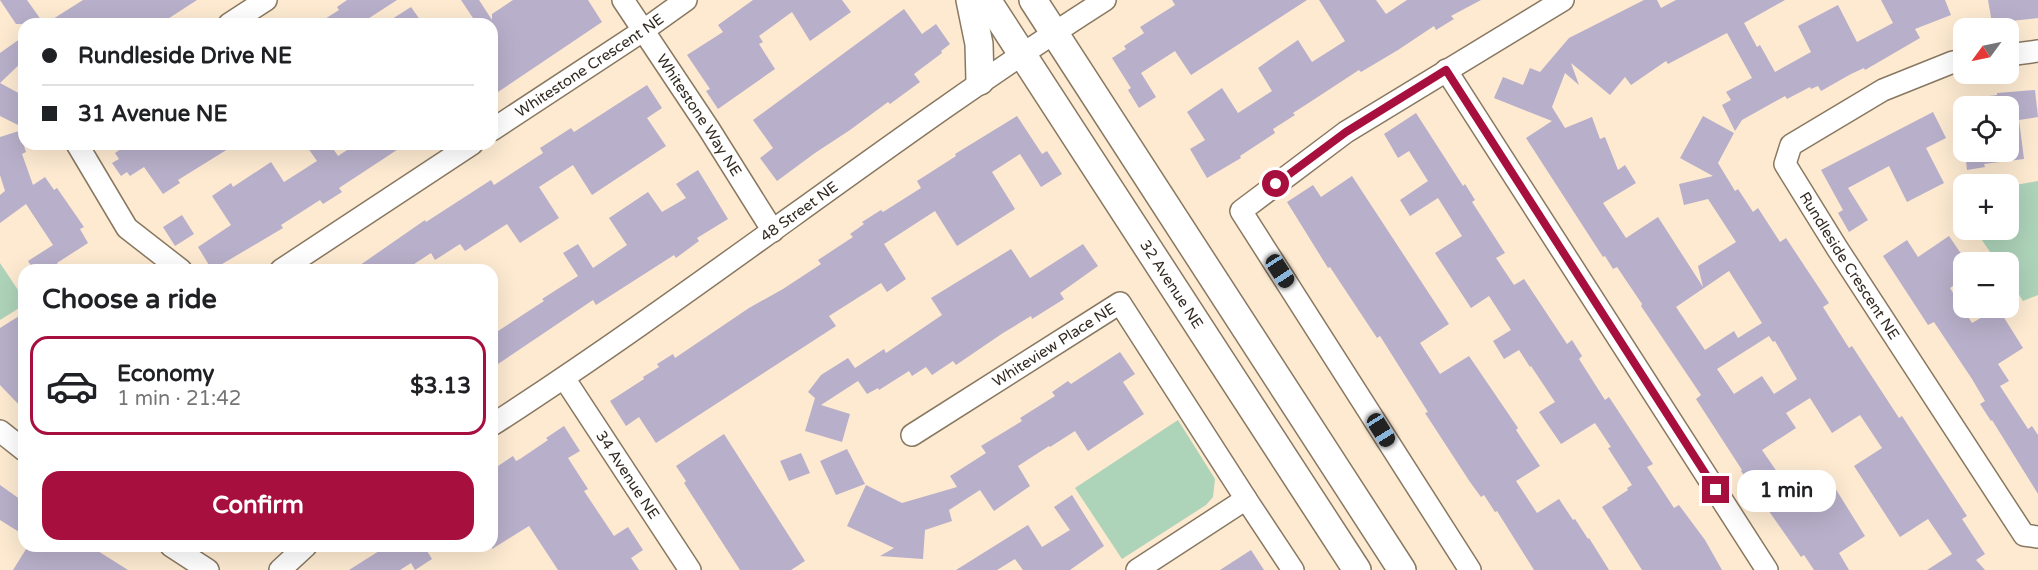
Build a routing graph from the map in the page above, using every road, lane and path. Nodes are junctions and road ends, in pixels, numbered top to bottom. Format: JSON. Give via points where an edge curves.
{"nodes":[{"id":1,"x":266,"y":0,"type":"edge"},
{"id":2,"x":624,"y":0,"type":"edge"},
{"id":3,"x":686,"y":0,"type":"edge"},
{"id":4,"x":970,"y":0,"type":"edge"},
{"id":5,"x":987,"y":0,"type":"edge"},
{"id":6,"x":1034,"y":0,"type":"edge"},
{"id":7,"x":1105,"y":0,"type":"edge"},
{"id":8,"x":1563,"y":0,"type":"edge"},
{"id":9,"x":239,"y":18,"type":"edge"},
{"id":10,"x":644,"y":30,"type":"junction"},
{"id":11,"x":1054,"y":33,"type":"junction"},
{"id":12,"x":2038,"y":51,"type":"edge"},
{"id":13,"x":2019,"y":54,"type":"edge"},
{"id":14,"x":1022,"y":55,"type":"junction"},
{"id":15,"x":1953,"y":62,"type":"edge"},
{"id":16,"x":1446,"y":70,"type":"junction"},
{"id":17,"x":980,"y":81,"type":"junction"},
{"id":18,"x":498,"y":126,"type":"edge"},
{"id":19,"x":81,"y":150,"type":"edge"},
{"id":20,"x":463,"y":150,"type":"edge"},
{"id":21,"x":773,"y":231,"type":"junction"},
{"id":22,"x":173,"y":264,"type":"edge"},
{"id":23,"x":290,"y":264,"type":"edge"},
{"id":24,"x":564,"y":378,"type":"junction"},
{"id":25,"x":498,"y":421,"type":"edge"},
{"id":26,"x":0,"y":431,"type":"edge"},
{"id":27,"x":912,"y":435,"type":"dead end"},
{"id":28,"x":18,"y":445,"type":"edge"},
{"id":29,"x":1246,"y":499,"type":"junction"},
{"id":30,"x":2038,"y":537,"type":"edge"},
{"id":31,"x":180,"y":552,"type":"edge"},
{"id":32,"x":300,"y":552,"type":"edge"},
{"id":33,"x":208,"y":570,"type":"edge"},
{"id":34,"x":280,"y":570,"type":"edge"},
{"id":35,"x":690,"y":570,"type":"edge"},
{"id":36,"x":1137,"y":570,"type":"edge"},
{"id":37,"x":1293,"y":570,"type":"edge"},
{"id":38,"x":1357,"y":570,"type":"edge"},
{"id":39,"x":1402,"y":570,"type":"edge"},
{"id":40,"x":1470,"y":570,"type":"edge"},
{"id":41,"x":1767,"y":570,"type":"edge"}],
"edges":[{"from":1,"to":9,"type":"street"},
{"from":2,"to":10,"type":"street","name":"Whitestone Way NE"},
{"from":3,"to":10,"type":"street","name":"Whitestone Crescent NE"},
{"from":4,"to":17,"type":"main road","via":[[979,44]]},
{"from":5,"to":14,"type":"main road","name":"32 Avenue NE"},
{"from":6,"to":11,"type":"main road"},
{"from":7,"to":11,"type":"street","name":"48 Street NE"},
{"from":8,"to":16,"type":"street"},
{"from":10,"to":18,"type":"street","name":"Whitestone Crescent NE"},
{"from":10,"to":21,"type":"street","name":"Whitestone Way NE"},
{"from":11,"to":14,"type":"street","name":"48 Street NE"},
{"from":11,"to":39,"type":"main road"},
{"from":12,"to":13,"type":"street"},
{"from":14,"to":17,"type":"street","name":"48 Street NE"},
{"from":14,"to":38,"type":"main road","name":"32 Avenue NE"},
{"from":15,"to":30,"type":"street","name":"Rundleside Crescent NE","via":[[1883,90],[1791,145],[1785,164],[2024,535]]},
{"from":16,"to":40,"type":"street","via":[[1346,132],[1241,211]]},
{"from":16,"to":41,"type":"street"},
{"from":17,"to":21,"type":"street","name":"48 Street NE"},
{"from":19,"to":22,"type":"street","via":[[127,228]]},
{"from":20,"to":23,"type":"street"},
{"from":21,"to":24,"type":"street","name":"48 Street NE"},
{"from":24,"to":25,"type":"street","name":"48 Street NE"},
{"from":24,"to":35,"type":"street","name":"34 Avenue NE"},
{"from":26,"to":28,"type":"street"},
{"from":27,"to":29,"type":"street","name":"Whiteview Place NE","via":[[1120,303]]},
{"from":29,"to":36,"type":"street"},
{"from":29,"to":37,"type":"street"},
{"from":31,"to":33,"type":"street"},
{"from":32,"to":34,"type":"street"}]}
